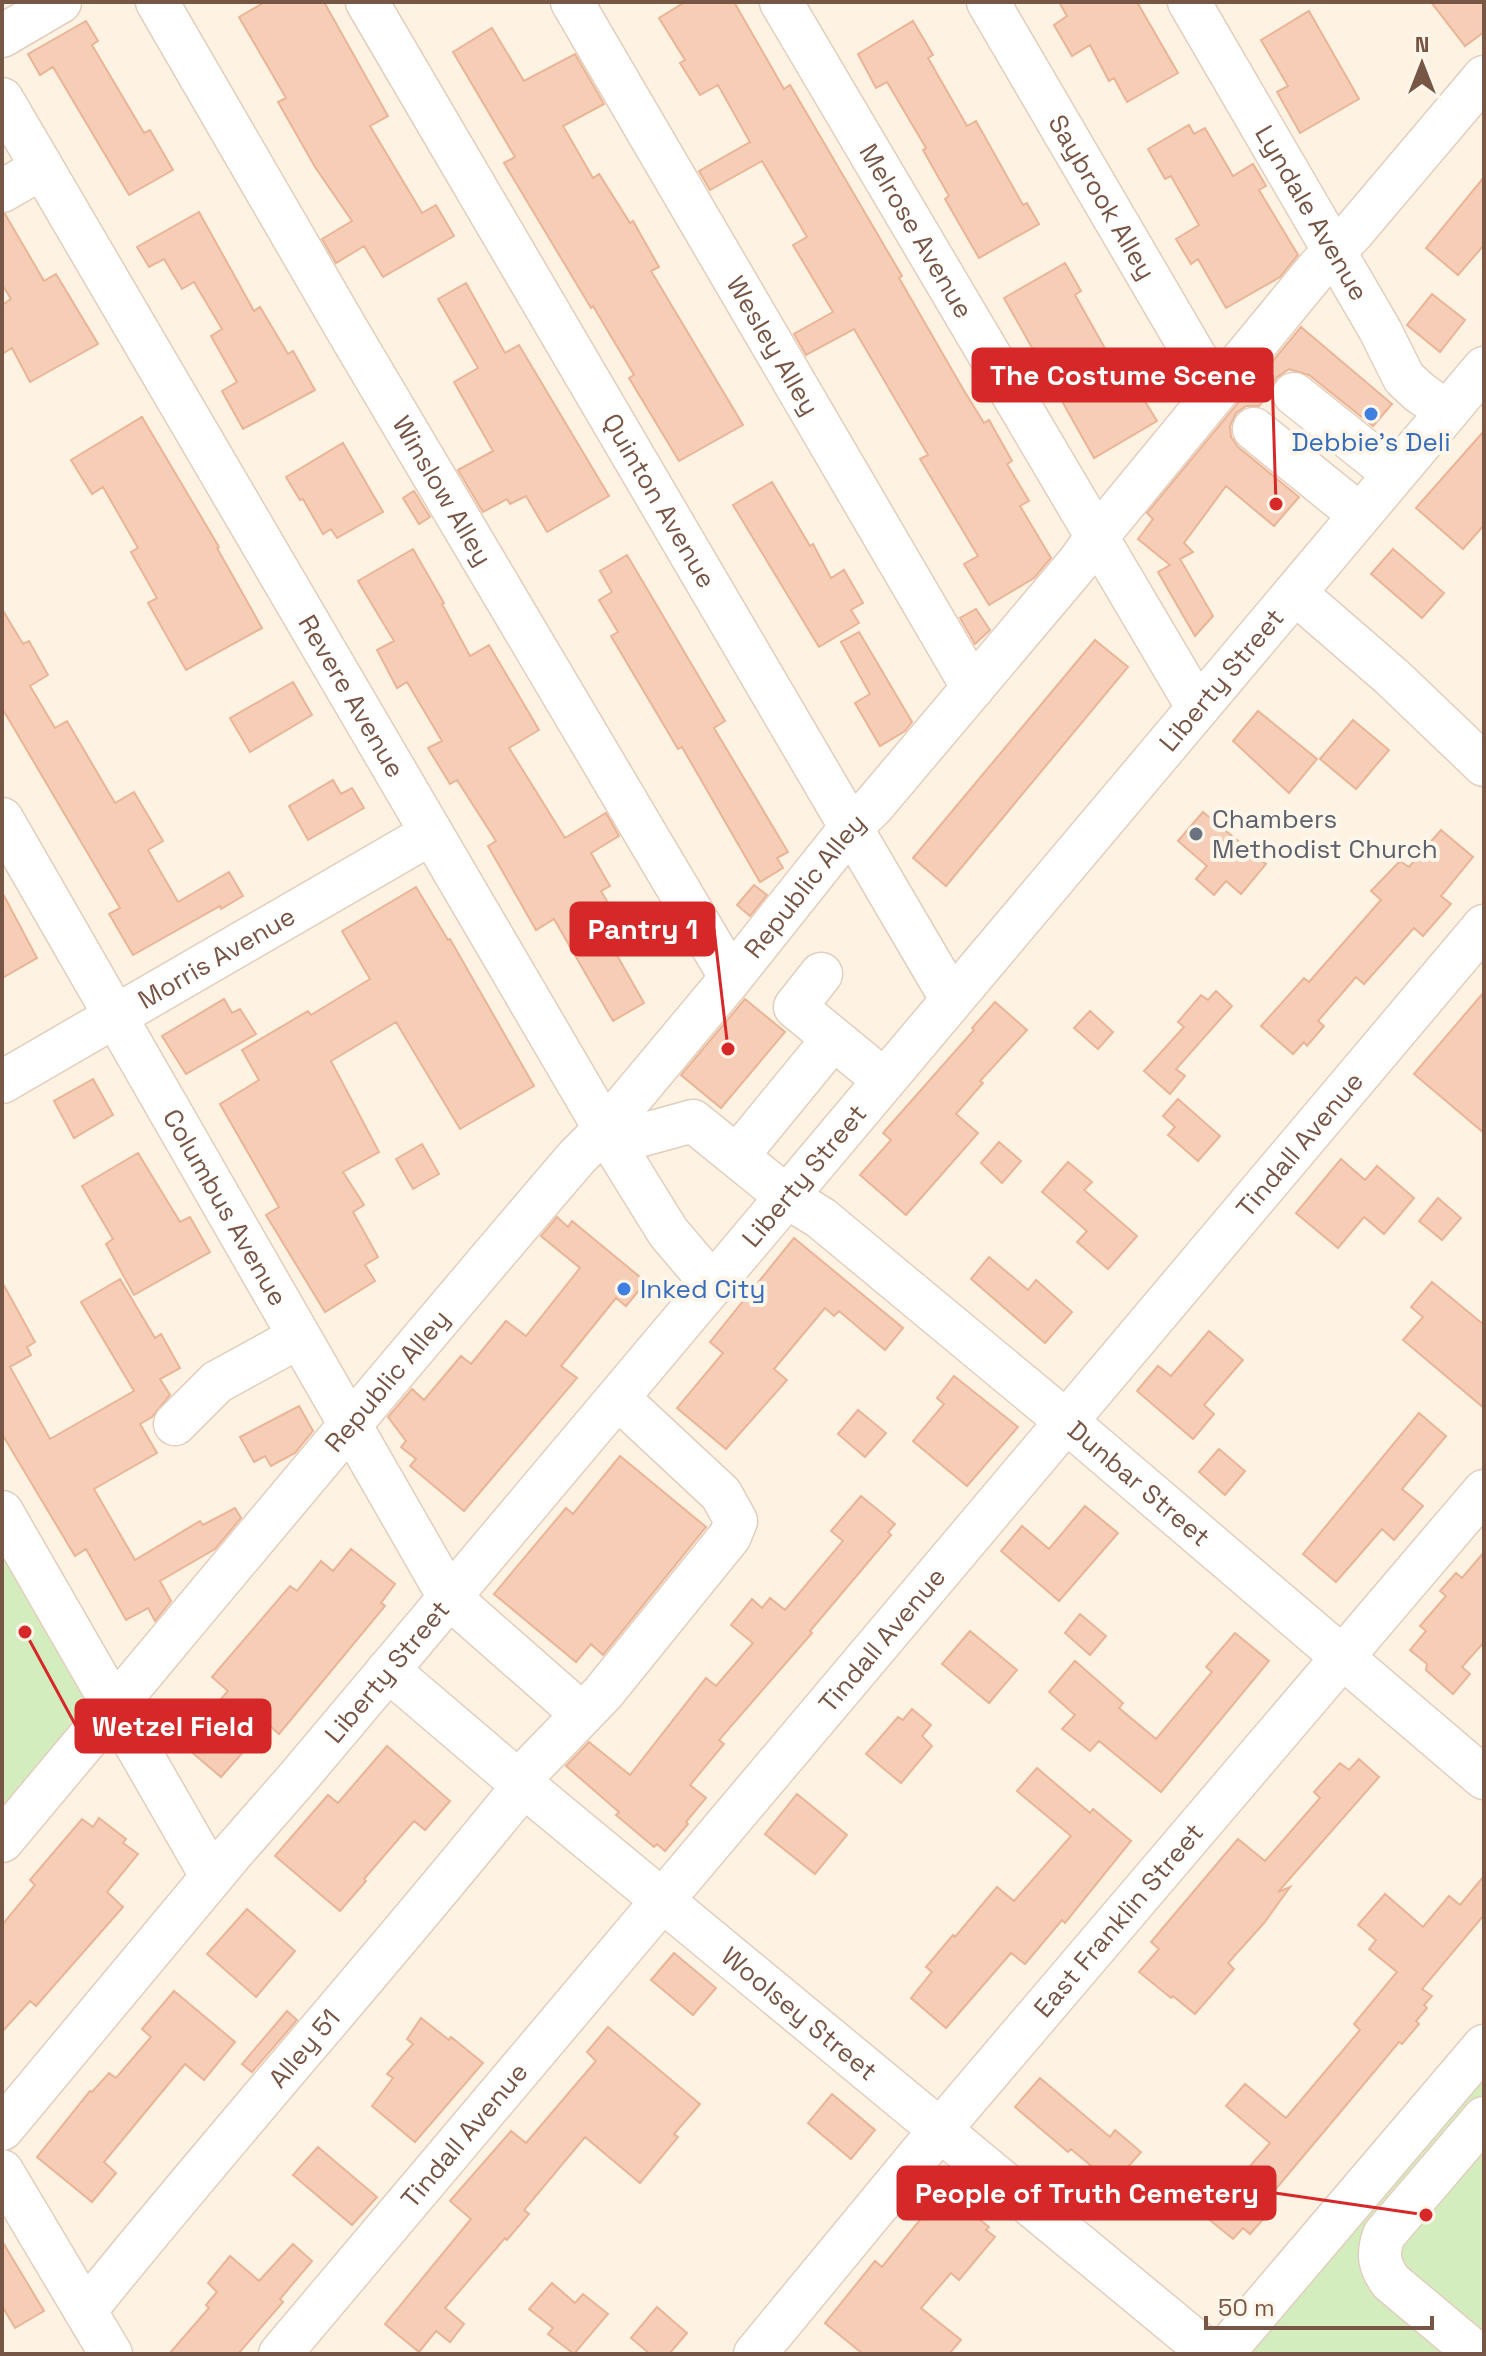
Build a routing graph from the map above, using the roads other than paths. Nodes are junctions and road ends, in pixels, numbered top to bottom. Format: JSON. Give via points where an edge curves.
{"nodes":[{"id":1,"x":60,"y":2,"type":"edge"},
{"id":2,"x":157,"y":2,"type":"edge"},
{"id":3,"x":367,"y":2,"type":"edge"},
{"id":4,"x":572,"y":2,"type":"edge"},
{"id":5,"x":781,"y":2,"type":"edge"},
{"id":6,"x":988,"y":2,"type":"edge"},
{"id":7,"x":1189,"y":2,"type":"edge"},
{"id":8,"x":2,"y":36,"type":"edge"},
{"id":9,"x":1484,"y":77,"type":"edge"},
{"id":10,"x":2,"y":99,"type":"edge"},
{"id":11,"x":42,"y":168,"type":"junction"},
{"id":12,"x":2,"y":191,"type":"edge"},
{"id":13,"x":1335,"y":253,"type":"junction"},
{"id":14,"x":1484,"y":368,"type":"edge"},
{"id":15,"x":1216,"y":392,"type":"junction"},
{"id":16,"x":1294,"y":394,"type":"dead end"},
{"id":17,"x":1447,"y":412,"type":"junction"},
{"id":18,"x":1254,"y":429,"type":"dead end"},
{"id":19,"x":1394,"y":474,"type":"junction"},
{"id":20,"x":1360,"y":515,"type":"junction"},
{"id":21,"x":1096,"y":538,"type":"junction"},
{"id":22,"x":1295,"y":593,"type":"junction"},
{"id":23,"x":973,"y":688,"type":"junction"},
{"id":24,"x":1198,"y":708,"type":"junction"},
{"id":25,"x":1484,"y":765,"type":"edge"},
{"id":26,"x":2,"y":819,"type":"edge"},
{"id":27,"x":852,"y":826,"type":"junction"},
{"id":28,"x":430,"y":834,"type":"junction"},
{"id":29,"x":1484,"y":926,"type":"edge"},
{"id":30,"x":821,"y":974,"type":"dead end"},
{"id":31,"x":731,"y":978,"type":"junction"},
{"id":32,"x":952,"y":1000,"type":"junction"},
{"id":33,"x":116,"y":1016,"type":"junction"},
{"id":34,"x":833,"y":1039,"type":"junction"},
{"id":35,"x":884,"y":1080,"type":"junction"},
{"id":36,"x":2,"y":1082,"type":"edge"},
{"id":37,"x":609,"y":1136,"type":"junction"},
{"id":38,"x":738,"y":1155,"type":"junction"},
{"id":39,"x":787,"y":1197,"type":"junction"},
{"id":40,"x":713,"y":1285,"type":"junction"},
{"id":41,"x":299,"y":1337,"type":"junction"},
{"id":42,"x":618,"y":1398,"type":"junction"},
{"id":43,"x":1067,"y":1422,"type":"junction"},
{"id":44,"x":175,"y":1424,"type":"dead end"},
{"id":45,"x":351,"y":1427,"type":"junction"},
{"id":46,"x":1484,"y":1491,"type":"edge"},
{"id":47,"x":2,"y":1512,"type":"edge"},
{"id":48,"x":449,"y":1597,"type":"junction"},
{"id":49,"x":1344,"y":1659,"type":"junction"},
{"id":50,"x":388,"y":1670,"type":"junction"},
{"id":51,"x":115,"y":1706,"type":"junction"},
{"id":52,"x":582,"y":1714,"type":"junction"},
{"id":53,"x":1484,"y":1778,"type":"edge"},
{"id":54,"x":521,"y":1783,"type":"junction"},
{"id":55,"x":2,"y":1841,"type":"edge"},
{"id":56,"x":212,"y":1877,"type":"junction"},
{"id":57,"x":664,"y":1900,"type":"junction"},
{"id":58,"x":1484,"y":2046,"type":"edge"},
{"id":59,"x":1439,"y":2098,"type":"junction"},
{"id":60,"x":5,"y":2118,"type":"edge"},
{"id":61,"x":1480,"y":2123,"type":"edge"},
{"id":62,"x":939,"y":2131,"type":"junction"},
{"id":63,"x":2,"y":2171,"type":"edge"},
{"id":64,"x":85,"y":2311,"type":"junction"},
{"id":65,"x":111,"y":2354,"type":"edge"},
{"id":66,"x":280,"y":2354,"type":"edge"},
{"id":67,"x":755,"y":2354,"type":"edge"},
{"id":68,"x":1211,"y":2354,"type":"edge"},
{"id":69,"x":1222,"y":2354,"type":"edge"},
{"id":70,"x":1477,"y":2354,"type":"edge"}],
"edges":[{"from":1,"to":8,"type":"street"},
{"from":2,"to":31,"type":"street","name":"Winslow Alley"},
{"from":3,"to":27,"type":"street","name":"Quinton Avenue"},
{"from":4,"to":23,"type":"street","name":"Wesley Alley"},
{"from":5,"to":21,"type":"street","name":"Melrose Avenue"},
{"from":6,"to":15,"type":"street","name":"Saybrook Alley"},
{"from":7,"to":13,"type":"street","name":"Lyndale Avenue"},
{"from":9,"to":13,"type":"street","name":"Republic Alley"},
{"from":10,"to":11,"type":"street","name":"Revere Avenue"},
{"from":11,"to":12,"type":"street"},
{"from":11,"to":28,"type":"street","name":"Revere Avenue"},
{"from":13,"to":15,"type":"street","name":"Republic Alley"},
{"from":13,"to":17,"type":"street","name":"Lyndale Avenue","via":[[1404,378]]},
{"from":14,"to":17,"type":"street","name":"Liberty Street"},
{"from":15,"to":21,"type":"street","name":"Republic Alley"},
{"from":16,"to":19,"type":"street"},
{"from":17,"to":19,"type":"street","name":"Liberty Street"},
{"from":18,"to":20,"type":"street"},
{"from":19,"to":20,"type":"street","name":"Liberty Street"},
{"from":20,"to":22,"type":"street","name":"Liberty Street"},
{"from":21,"to":23,"type":"street","name":"Republic Alley"},
{"from":21,"to":24,"type":"street","name":"Melrose Avenue"},
{"from":22,"to":24,"type":"street","name":"Liberty Street"},
{"from":22,"to":25,"type":"street"},
{"from":23,"to":27,"type":"street","name":"Republic Alley"},
{"from":24,"to":32,"type":"street","name":"Liberty Street"},
{"from":26,"to":33,"type":"street","name":"Columbus Avenue"},
{"from":27,"to":31,"type":"street","name":"Republic Alley"},
{"from":27,"to":32,"type":"street","name":"Quinton Avenue"},
{"from":28,"to":33,"type":"street","name":"Morris Avenue"},
{"from":28,"to":37,"type":"street","name":"Revere Avenue"},
{"from":29,"to":43,"type":"street","name":"Tindall Avenue"},
{"from":30,"to":34,"type":"street","via":[[795,1007]]},
{"from":31,"to":37,"type":"street","name":"Republic Alley"},
{"from":32,"to":35,"type":"street","name":"Liberty Street"},
{"from":33,"to":36,"type":"street","name":"Morris Avenue"},
{"from":33,"to":41,"type":"street","name":"Columbus Avenue"},
{"from":34,"to":35,"type":"street"},
{"from":34,"to":38,"type":"street"},
{"from":35,"to":39,"type":"street","name":"Liberty Street"},
{"from":37,"to":38,"type":"street","name":"Dunbar Street","via":[[693,1121]]},
{"from":37,"to":40,"type":"street","name":"Revere Avenue","via":[[668,1232]]},
{"from":37,"to":45,"type":"street","name":"Republic Alley","via":[[577,1157]]},
{"from":38,"to":39,"type":"street","name":"Dunbar Street"},
{"from":39,"to":40,"type":"street","name":"Liberty Street"},
{"from":39,"to":43,"type":"street","name":"Dunbar Street","via":[[821,1218]]},
{"from":40,"to":42,"type":"street","name":"Liberty Street"},
{"from":41,"to":44,"type":"street","via":[[217,1382]]},
{"from":41,"to":45,"type":"street","name":"Columbus Avenue"},
{"from":42,"to":48,"type":"street","name":"Liberty Street"},
{"from":42,"to":52,"type":"street","name":"Alley 51","via":[[721,1494],[736,1521],[730,1536]]},
{"from":43,"to":49,"type":"street","name":"Dunbar Street"},
{"from":43,"to":57,"type":"street","name":"Tindall Avenue"},
{"from":45,"to":48,"type":"street","name":"Columbus Avenue"},
{"from":45,"to":51,"type":"street","name":"Republic Alley"},
{"from":46,"to":49,"type":"street","name":"East Franklin Street"},
{"from":47,"to":51,"type":"street"},
{"from":48,"to":50,"type":"street","name":"Liberty Street"},
{"from":48,"to":52,"type":"street","name":"Columbus Avenue"},
{"from":49,"to":53,"type":"street","name":"Dunbar Street"},
{"from":49,"to":62,"type":"street","name":"East Franklin Street"},
{"from":50,"to":54,"type":"street","name":"Woolsey Street"},
{"from":50,"to":56,"type":"street","name":"Liberty Street"},
{"from":51,"to":55,"type":"street","name":"Republic Alley"},
{"from":51,"to":56,"type":"street"},
{"from":52,"to":54,"type":"street","name":"Alley 51"},
{"from":54,"to":57,"type":"street","name":"Woolsey Street"},
{"from":54,"to":64,"type":"street","name":"Alley 51","via":[[424,1910]]},
{"from":56,"to":60,"type":"street","name":"Liberty Street"},
{"from":57,"to":62,"type":"street","name":"Woolsey Street"},
{"from":57,"to":66,"type":"street","name":"Tindall Avenue"},
{"from":58,"to":59,"type":"street"},
{"from":59,"to":61,"type":"street"},
{"from":59,"to":69,"type":"street"},
{"from":61,"to":70,"type":"street","via":[[1384,2235],[1378,2250],[1391,2282]]},
{"from":62,"to":67,"type":"street","name":"East Franklin Street"},
{"from":62,"to":68,"type":"street","name":"Woolsey Street"},
{"from":63,"to":64,"type":"street"},
{"from":64,"to":65,"type":"street"}]}
